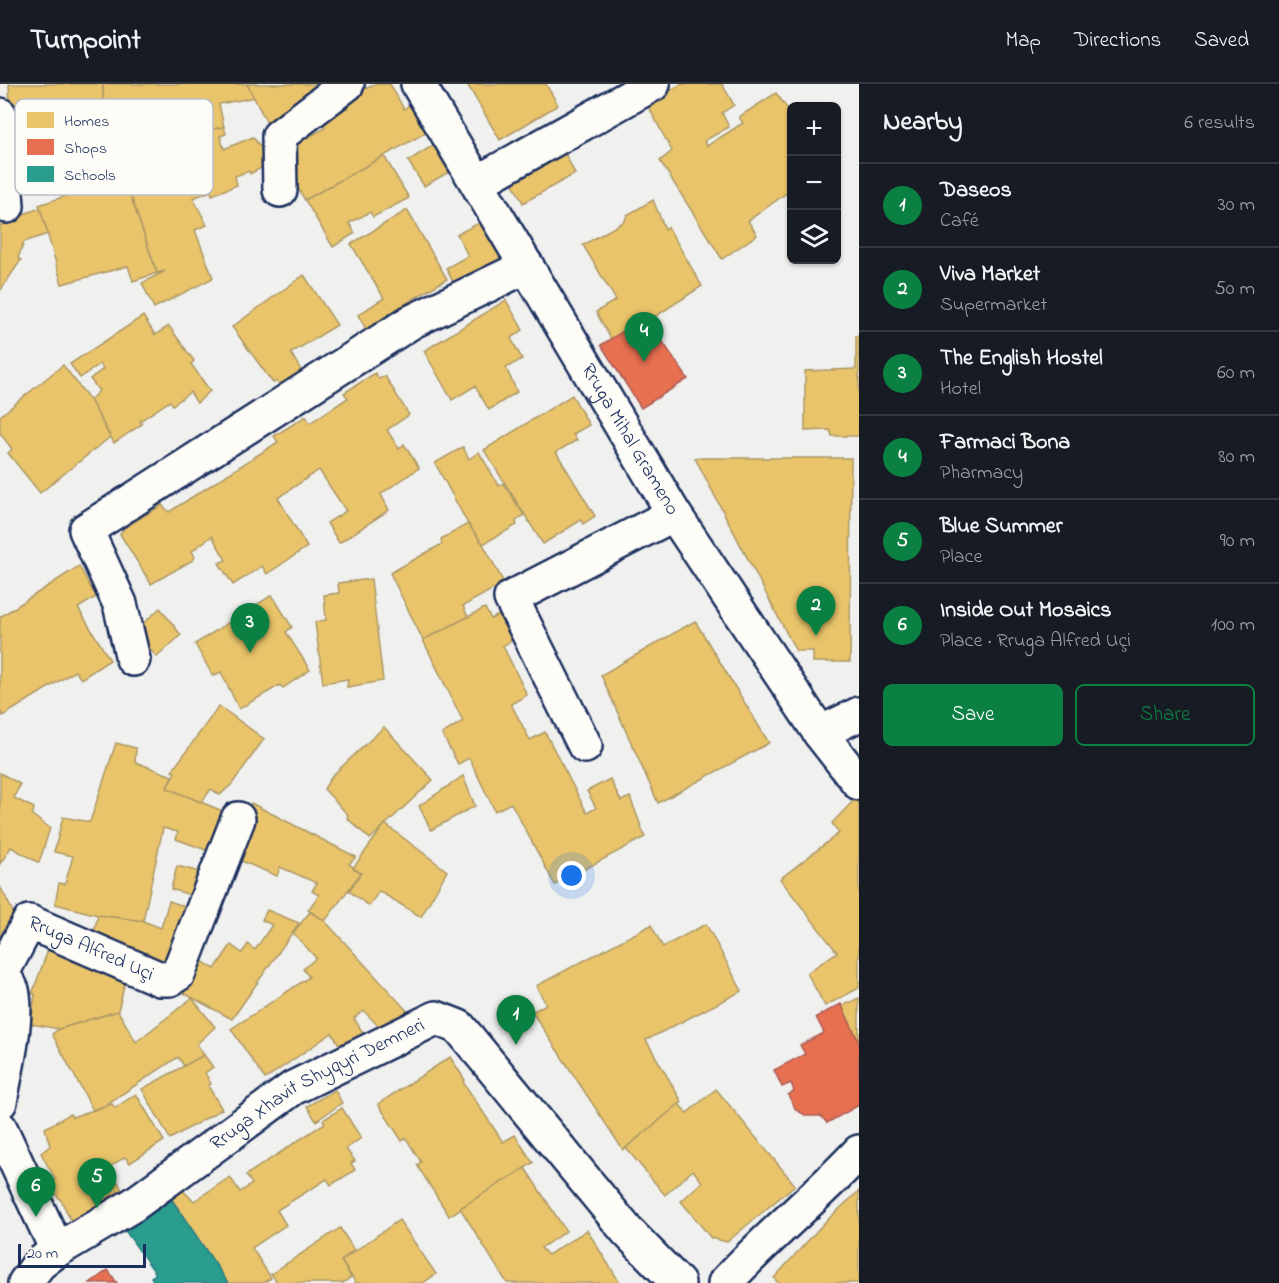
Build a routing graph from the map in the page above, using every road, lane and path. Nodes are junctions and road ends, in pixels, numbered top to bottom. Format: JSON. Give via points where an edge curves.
{"nodes":[{"id":1,"x":347,"y":84,"type":"edge"},
{"id":2,"x":418,"y":84,"type":"edge"},
{"id":3,"x":653,"y":84,"type":"edge"},
{"id":4,"x":0,"y":115,"type":"edge"},
{"id":5,"x":478,"y":182,"type":"junction"},
{"id":6,"x":280,"y":190,"type":"dead end"},
{"id":7,"x":7,"y":206,"type":"dead end"},
{"id":8,"x":527,"y":266,"type":"junction"},
{"id":9,"x":674,"y":514,"type":"junction"},
{"id":10,"x":133,"y":659,"type":"dead end"},
{"id":11,"x":859,"y":714,"type":"edge"},
{"id":12,"x":820,"y":733,"type":"junction"},
{"id":13,"x":585,"y":746,"type":"dead end"},
{"id":14,"x":859,"y":783,"type":"edge"},
{"id":15,"x":238,"y":819,"type":"dead end"},
{"id":16,"x":0,"y":976,"type":"edge"},
{"id":17,"x":0,"y":1102,"type":"edge"},
{"id":18,"x":0,"y":1128,"type":"edge"},
{"id":19,"x":859,"y":1152,"type":"edge"},
{"id":20,"x":57,"y":1250,"type":"junction"},
{"id":21,"x":25,"y":1283,"type":"edge"},
{"id":22,"x":678,"y":1283,"type":"edge"},
{"id":23,"x":725,"y":1283,"type":"edge"}],
"edges":[{"from":1,"to":6,"type":"street","via":[[279,136]]},
{"from":2,"to":5,"type":"street","name":"Rruga Mihal Grameno"},
{"from":3,"to":5,"type":"street"},
{"from":4,"to":7,"type":"street"},
{"from":5,"to":8,"type":"street","name":"Rruga Mihal Grameno"},
{"from":8,"to":9,"type":"street","name":"Rruga Mihal Grameno"},
{"from":8,"to":10,"type":"street","via":[[411,322],[86,530],[120,604]]},
{"from":9,"to":12,"type":"street","name":"Rruga Mihal Grameno"},
{"from":9,"to":13,"type":"street","via":[[511,598]]},
{"from":11,"to":12,"type":"street"},
{"from":12,"to":14,"type":"street","name":"Rruga Mihal Grameno"},
{"from":15,"to":16,"type":"street","name":"Rruga Alfred Uçi","via":[[178,974],[160,979],[29,922]]},
{"from":16,"to":17,"type":"street","name":"Rruga Alfred Uçi","via":[[11,988],[12,999],[10,1053]]},
{"from":18,"to":20,"type":"street"},
{"from":19,"to":23,"type":"street"},
{"from":20,"to":21,"type":"street","name":"Rruga Xhavit Shyqyri Demneri","via":[[39,1264]]},
{"from":20,"to":22,"type":"street","name":"Rruga Xhavit Shyqyri Demneri","via":[[133,1205],[293,1088],[436,1018],[459,1027],[627,1231]]}]}
